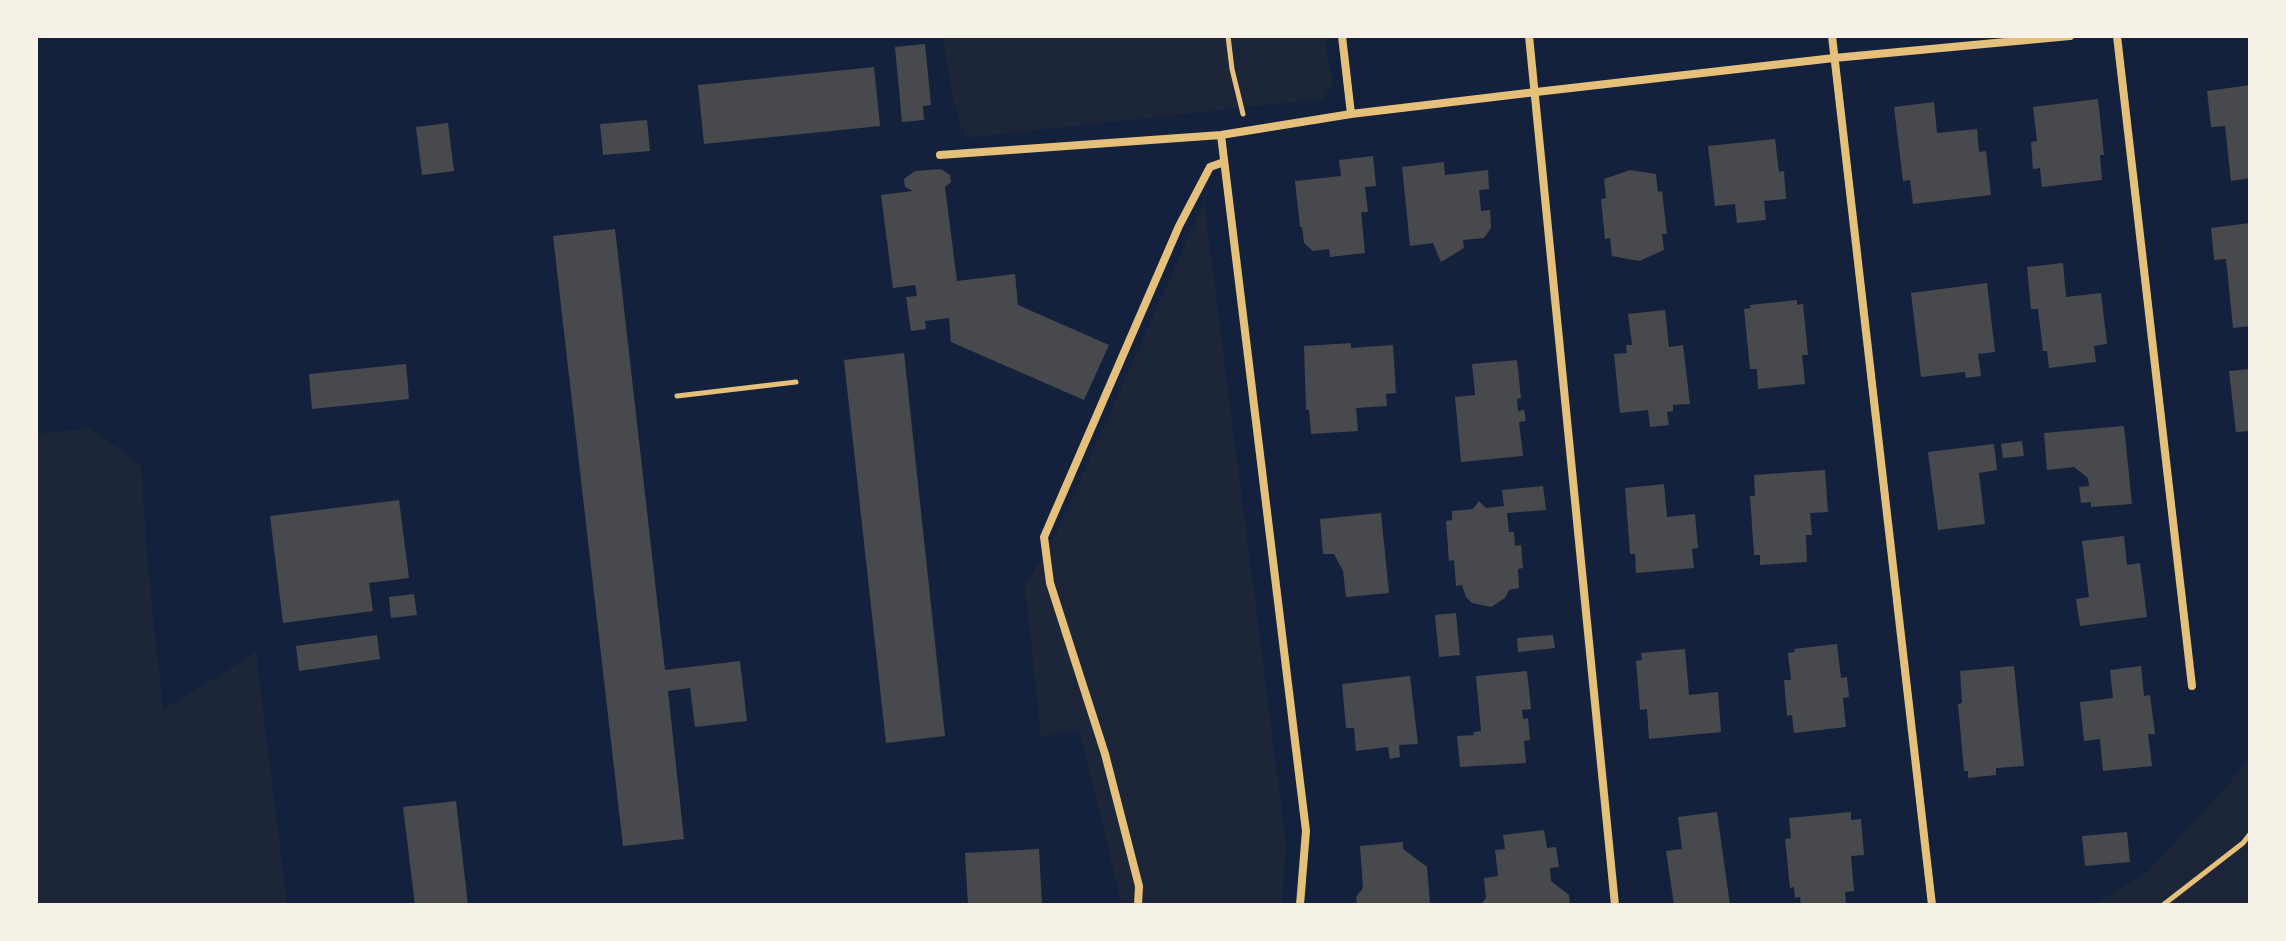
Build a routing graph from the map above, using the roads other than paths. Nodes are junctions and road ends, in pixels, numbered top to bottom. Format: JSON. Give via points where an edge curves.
{"nodes":[{"id":1,"x":1342,"y":36,"type":"edge"},
{"id":2,"x":1529,"y":36,"type":"edge"},
{"id":3,"x":1832,"y":36,"type":"edge"},
{"id":4,"x":2070,"y":36,"type":"edge"},
{"id":5,"x":2117,"y":36,"type":"edge"},
{"id":6,"x":1834,"y":58,"type":"junction"},
{"id":7,"x":1536,"y":92,"type":"junction"},
{"id":8,"x":1351,"y":114,"type":"junction"},
{"id":9,"x":1221,"y":135,"type":"junction"},
{"id":10,"x":940,"y":155,"type":"dead end"},
{"id":11,"x":1224,"y":162,"type":"junction"},
{"id":12,"x":2192,"y":686,"type":"dead end"},
{"id":13,"x":1138,"y":905,"type":"edge"},
{"id":14,"x":1300,"y":905,"type":"edge"},
{"id":15,"x":1615,"y":905,"type":"edge"},
{"id":16,"x":1932,"y":905,"type":"edge"}],
"edges":[{"from":1,"to":8,"type":"street"},
{"from":2,"to":7,"type":"street"},
{"from":3,"to":6,"type":"street"},
{"from":4,"to":6,"type":"street"},
{"from":5,"to":12,"type":"street"},
{"from":6,"to":7,"type":"street"},
{"from":6,"to":16,"type":"street"},
{"from":7,"to":8,"type":"street"},
{"from":7,"to":15,"type":"street"},
{"from":8,"to":9,"type":"street"},
{"from":9,"to":10,"type":"street"},
{"from":9,"to":11,"type":"street"},
{"from":11,"to":13,"type":"street","via":[[1210,167],[1179,226],[1044,537],[1050,583],[1105,754],[1139,886]]},
{"from":11,"to":14,"type":"street","via":[[1306,831]]}]}
